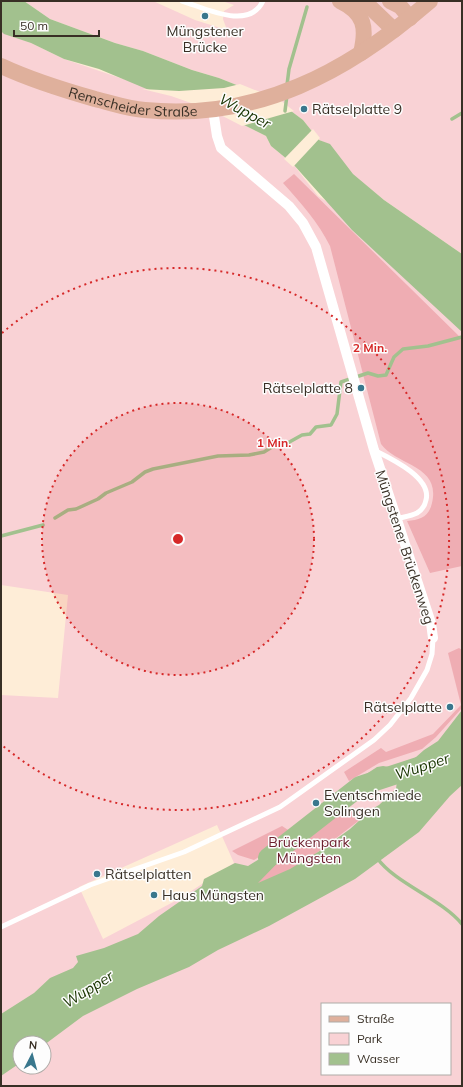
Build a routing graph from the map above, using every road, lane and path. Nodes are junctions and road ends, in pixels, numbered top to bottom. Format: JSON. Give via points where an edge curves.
{"nodes":[{"id":1,"x":182,"y":1,"type":"edge"},
{"id":2,"x":263,"y":1,"type":"edge"},
{"id":3,"x":340,"y":1,"type":"edge"},
{"id":4,"x":360,"y":1,"type":"edge"},
{"id":5,"x":390,"y":1,"type":"edge"},
{"id":6,"x":430,"y":1,"type":"edge"},
{"id":7,"x":410,"y":18,"type":"junction"},
{"id":8,"x":394,"y":30,"type":"junction"},
{"id":9,"x":361,"y":53,"type":"junction"},
{"id":10,"x":1,"y":66,"type":"edge"},
{"id":11,"x":213,"y":110,"type":"junction"},
{"id":12,"x":374,"y":450,"type":"junction"},
{"id":13,"x":396,"y":519,"type":"junction"},
{"id":14,"x":433,"y":638,"type":"joint"},
{"id":15,"x":1,"y":927,"type":"edge"}],
"edges":[{"from":1,"to":2,"type":"lane","via":[[243,17],[258,9]]},
{"from":3,"to":9,"type":"main road","via":[[347,4],[362,20],[364,39]]},
{"from":4,"to":8,"type":"main road"},
{"from":5,"to":7,"type":"main road","via":[[400,6]]},
{"from":6,"to":7,"type":"main road","name":"Remscheider Straße"},
{"from":7,"to":8,"type":"main road","name":"Remscheider Straße"},
{"from":8,"to":9,"type":"main road","name":"Remscheider Straße"},
{"from":9,"to":11,"type":"main road","name":"Remscheider Straße","via":[[321,77],[272,97]]},
{"from":10,"to":11,"type":"main road","name":"Remscheider Straße","via":[[53,86],[123,106],[165,112]]},
{"from":11,"to":12,"type":"street","name":"Müngstener Brückenweg","via":[[217,140],[223,151],[289,206],[310,234],[322,262],[352,379]]},
{"from":12,"to":13,"type":"street","name":"Müngstener Brückenweg"},
{"from":12,"to":13,"type":"lane","via":[[413,473],[426,488],[427,499],[421,510]]},
{"from":13,"to":14,"type":"street","name":"Müngstener Brückenweg","via":[[431,624]]},
{"from":14,"to":15,"type":"lane","name":"Müngstener Brückenweg","via":[[427,670],[411,698],[390,725],[374,740],[280,807],[184,852],[90,885]]}]}
